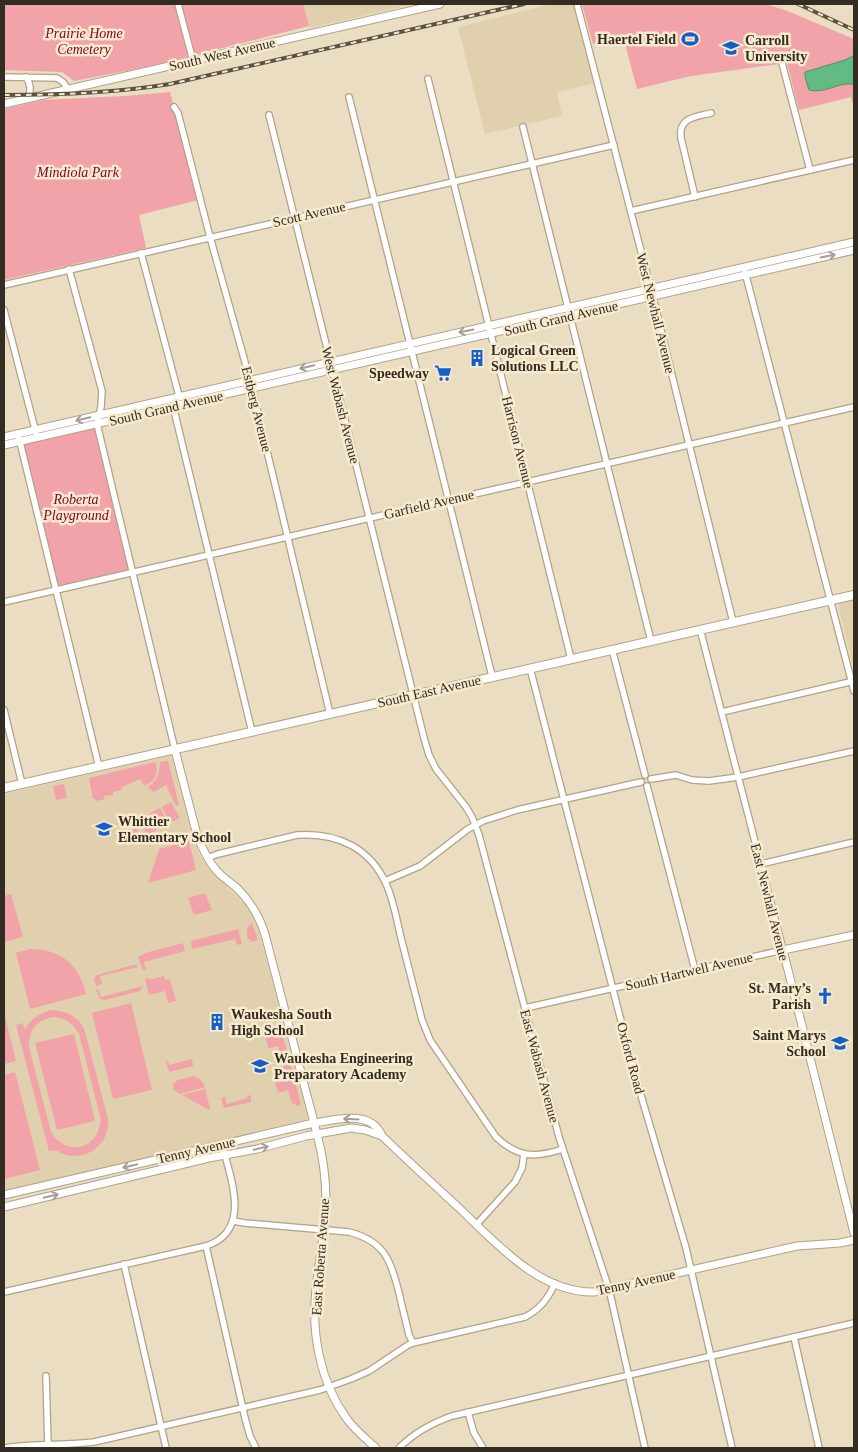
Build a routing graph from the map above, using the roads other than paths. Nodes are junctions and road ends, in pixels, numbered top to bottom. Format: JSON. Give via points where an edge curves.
{"nodes":[{"id":1,"x":178,"y":4,"type":"edge"},
{"id":2,"x":440,"y":4,"type":"edge"},
{"id":3,"x":577,"y":4,"type":"edge"},
{"id":4,"x":193,"y":61,"type":"junction"},
{"id":5,"x":782,"y":63,"type":"dead end"},
{"id":6,"x":4,"y":77,"type":"edge"},
{"id":7,"x":26,"y":77,"type":"junction"},
{"id":8,"x":428,"y":79,"type":"dead end"},
{"id":9,"x":68,"y":89,"type":"junction"},
{"id":10,"x":349,"y":97,"type":"dead end"},
{"id":11,"x":28,"y":99,"type":"junction"},
{"id":12,"x":4,"y":104,"type":"edge"},
{"id":13,"x":174,"y":107,"type":"dead end"},
{"id":14,"x":711,"y":113,"type":"dead end"},
{"id":15,"x":269,"y":114,"type":"dead end"},
{"id":16,"x":523,"y":127,"type":"dead end"},
{"id":17,"x":614,"y":145,"type":"junction"},
{"id":18,"x":854,"y":160,"type":"edge"},
{"id":19,"x":532,"y":163,"type":"junction"},
{"id":20,"x":810,"y":170,"type":"junction"},
{"id":21,"x":453,"y":181,"type":"junction"},
{"id":22,"x":695,"y":197,"type":"junction"},
{"id":23,"x":374,"y":200,"type":"junction"},
{"id":24,"x":631,"y":211,"type":"junction"},
{"id":25,"x":294,"y":218,"type":"junction"},
{"id":26,"x":210,"y":237,"type":"junction"},
{"id":27,"x":854,"y":242,"type":"edge"},
{"id":28,"x":854,"y":250,"type":"edge"},
{"id":29,"x":141,"y":253,"type":"junction"},
{"id":30,"x":69,"y":269,"type":"junction"},
{"id":31,"x":745,"y":271,"type":"junction"},
{"id":32,"x":4,"y":285,"type":"edge"},
{"id":33,"x":652,"y":292,"type":"junction"},
{"id":34,"x":4,"y":310,"type":"edge"},
{"id":35,"x":569,"y":312,"type":"junction"},
{"id":36,"x":490,"y":330,"type":"junction"},
{"id":37,"x":409,"y":344,"type":"junction"},
{"id":38,"x":411,"y":352,"type":"junction"},
{"id":39,"x":331,"y":366,"type":"junction"},
{"id":40,"x":250,"y":380,"type":"junction"},
{"id":41,"x":252,"y":388,"type":"junction"},
{"id":42,"x":179,"y":396,"type":"junction"},
{"id":43,"x":173,"y":406,"type":"junction"},
{"id":44,"x":854,"y":407,"type":"edge"},
{"id":45,"x":100,"y":415,"type":"junction"},
{"id":46,"x":785,"y":423,"type":"junction"},
{"id":47,"x":97,"y":424,"type":"junction"},
{"id":48,"x":35,"y":430,"type":"junction"},
{"id":49,"x":17,"y":434,"type":"junction"},
{"id":50,"x":4,"y":437,"type":"edge"},
{"id":51,"x":37,"y":438,"type":"junction"},
{"id":52,"x":19,"y":442,"type":"junction"},
{"id":53,"x":4,"y":445,"type":"edge"},
{"id":54,"x":689,"y":445,"type":"junction"},
{"id":55,"x":607,"y":464,"type":"junction"},
{"id":56,"x":527,"y":482,"type":"junction"},
{"id":57,"x":448,"y":500,"type":"junction"},
{"id":58,"x":369,"y":518,"type":"junction"},
{"id":59,"x":287,"y":536,"type":"junction"},
{"id":60,"x":210,"y":555,"type":"junction"},
{"id":61,"x":134,"y":572,"type":"junction"},
{"id":62,"x":56,"y":590,"type":"junction"},
{"id":63,"x":854,"y":595,"type":"edge"},
{"id":64,"x":831,"y":600,"type":"junction"},
{"id":65,"x":4,"y":602,"type":"edge"},
{"id":66,"x":733,"y":622,"type":"junction"},
{"id":67,"x":700,"y":630,"type":"junction"},
{"id":68,"x":651,"y":641,"type":"junction"},
{"id":69,"x":612,"y":649,"type":"junction"},
{"id":70,"x":571,"y":659,"type":"junction"},
{"id":71,"x":530,"y":668,"type":"junction"},
{"id":72,"x":492,"y":676,"type":"junction"},
{"id":73,"x":853,"y":681,"type":"edge"},
{"id":74,"x":854,"y":691,"type":"edge"},
{"id":75,"x":412,"y":695,"type":"junction"},
{"id":76,"x":4,"y":710,"type":"edge"},
{"id":77,"x":722,"y":712,"type":"junction"},
{"id":78,"x":330,"y":714,"type":"junction"},
{"id":79,"x":252,"y":732,"type":"junction"},
{"id":80,"x":175,"y":750,"type":"junction"},
{"id":81,"x":854,"y":751,"type":"edge"},
{"id":82,"x":99,"y":767,"type":"junction"},
{"id":83,"x":644,"y":775,"type":"junction"},
{"id":84,"x":738,"y":777,"type":"junction"},
{"id":85,"x":652,"y":779,"type":"junction"},
{"id":86,"x":641,"y":782,"type":"junction"},
{"id":87,"x":22,"y":784,"type":"junction"},
{"id":88,"x":647,"y":786,"type":"junction"},
{"id":89,"x":4,"y":788,"type":"edge"},
{"id":90,"x":564,"y":800,"type":"junction"},
{"id":91,"x":476,"y":825,"type":"junction"},
{"id":92,"x":854,"y":842,"type":"edge"},
{"id":93,"x":207,"y":858,"type":"junction"},
{"id":94,"x":760,"y":864,"type":"junction"},
{"id":95,"x":385,"y":881,"type":"junction"},
{"id":96,"x":854,"y":935,"type":"edge"},
{"id":97,"x":783,"y":950,"type":"junction"},
{"id":98,"x":695,"y":970,"type":"junction"},
{"id":99,"x":612,"y":988,"type":"junction"},
{"id":100,"x":525,"y":1008,"type":"junction"},
{"id":101,"x":314,"y":1123,"type":"junction"},
{"id":102,"x":318,"y":1134,"type":"junction"},
{"id":103,"x":382,"y":1136,"type":"junction"},
{"id":104,"x":222,"y":1144,"type":"junction"},
{"id":105,"x":563,"y":1149,"type":"junction"},
{"id":106,"x":524,"y":1154,"type":"junction"},
{"id":107,"x":225,"y":1155,"type":"junction"},
{"id":108,"x":4,"y":1195,"type":"edge"},
{"id":109,"x":4,"y":1207,"type":"edge"},
{"id":110,"x":233,"y":1221,"type":"junction"},
{"id":111,"x":476,"y":1224,"type":"junction"},
{"id":112,"x":324,"y":1230,"type":"junction"},
{"id":113,"x":854,"y":1233,"type":"edge"},
{"id":114,"x":854,"y":1240,"type":"edge"},
{"id":115,"x":206,"y":1246,"type":"junction"},
{"id":116,"x":124,"y":1264,"type":"junction"},
{"id":117,"x":692,"y":1270,"type":"junction"},
{"id":118,"x":555,"y":1283,"type":"junction"},
{"id":119,"x":609,"y":1289,"type":"junction"},
{"id":120,"x":4,"y":1292,"type":"edge"},
{"id":121,"x":854,"y":1324,"type":"edge"},
{"id":122,"x":794,"y":1338,"type":"junction"},
{"id":123,"x":413,"y":1342,"type":"junction"},
{"id":124,"x":711,"y":1356,"type":"junction"},
{"id":125,"x":628,"y":1375,"type":"junction"},
{"id":126,"x":46,"y":1376,"type":"dead end"},
{"id":127,"x":330,"y":1387,"type":"junction"},
{"id":128,"x":243,"y":1408,"type":"junction"},
{"id":129,"x":468,"y":1412,"type":"junction"},
{"id":130,"x":161,"y":1427,"type":"junction"},
{"id":131,"x":48,"y":1444,"type":"junction"},
{"id":132,"x":6,"y":1448,"type":"edge"},
{"id":133,"x":166,"y":1448,"type":"edge"},
{"id":134,"x":256,"y":1448,"type":"edge"},
{"id":135,"x":376,"y":1448,"type":"edge"},
{"id":136,"x":398,"y":1448,"type":"edge"},
{"id":137,"x":483,"y":1448,"type":"edge"},
{"id":138,"x":645,"y":1448,"type":"edge"},
{"id":139,"x":732,"y":1448,"type":"edge"},
{"id":140,"x":819,"y":1448,"type":"edge"}],
"edges":[{"from":1,"to":4,"type":"street"},
{"from":2,"to":4,"type":"street","name":"South West Avenue"},
{"from":3,"to":17,"type":"street","name":"West Newhall Avenue"},
{"from":4,"to":9,"type":"street","name":"South West Avenue"},
{"from":5,"to":20,"type":"street"},
{"from":6,"to":7,"type":"street"},
{"from":7,"to":9,"type":"street","via":[[57,78]]},
{"from":7,"to":11,"type":"street","via":[[30,88]]},
{"from":8,"to":21,"type":"street","name":"Harrison Avenue"},
{"from":9,"to":11,"type":"street","name":"South West Avenue"},
{"from":10,"to":23,"type":"street"},
{"from":11,"to":12,"type":"street","name":"South West Avenue"},
{"from":13,"to":26,"type":"street","name":"Estberg Avenue"},
{"from":14,"to":22,"type":"street","via":[[688,119],[681,129]]},
{"from":15,"to":25,"type":"street","name":"West Wabash Avenue"},
{"from":16,"to":19,"type":"street"},
{"from":17,"to":19,"type":"street","name":"Scott Avenue"},
{"from":17,"to":24,"type":"street","name":"West Newhall Avenue"},
{"from":18,"to":20,"type":"street"},
{"from":19,"to":21,"type":"street","name":"Scott Avenue"},
{"from":19,"to":35,"type":"street"},
{"from":20,"to":22,"type":"street"},
{"from":21,"to":23,"type":"street","name":"Scott Avenue"},
{"from":21,"to":36,"type":"street","name":"Harrison Avenue"},
{"from":22,"to":24,"type":"street"},
{"from":23,"to":25,"type":"street","name":"Scott Avenue"},
{"from":23,"to":37,"type":"street"},
{"from":24,"to":33,"type":"street","name":"West Newhall Avenue"},
{"from":25,"to":26,"type":"street","name":"Scott Avenue"},
{"from":25,"to":39,"type":"street","name":"West Wabash Avenue"},
{"from":26,"to":29,"type":"street","name":"Scott Avenue"},
{"from":26,"to":40,"type":"street","name":"Estberg Avenue"},
{"from":27,"to":31,"type":"street","name":"South Grand Avenue"},
{"from":31,"to":28,"type":"street","name":"South Grand Avenue","one_way":true},
{"from":29,"to":30,"type":"street","name":"Scott Avenue"},
{"from":29,"to":42,"type":"street"},
{"from":30,"to":32,"type":"street","name":"Scott Avenue"},
{"from":30,"to":45,"type":"street","via":[[102,391]]},
{"from":31,"to":33,"type":"street","name":"South Grand Avenue"},
{"from":31,"to":46,"type":"street"},
{"from":33,"to":35,"type":"street","name":"South Grand Avenue"},
{"from":33,"to":54,"type":"street","name":"West Newhall Avenue"},
{"from":34,"to":48,"type":"street"},
{"from":35,"to":36,"type":"street","name":"South Grand Avenue"},
{"from":35,"to":55,"type":"street"},
{"from":36,"to":37,"type":"street","name":"South Grand Avenue","one_way":true},
{"from":36,"to":38,"type":"street","name":"South Grand Avenue"},
{"from":36,"to":56,"type":"street","name":"Harrison Avenue"},
{"from":37,"to":38,"type":"street"},
{"from":37,"to":39,"type":"street","name":"South Grand Avenue"},
{"from":38,"to":39,"type":"street","name":"South Grand Avenue"},
{"from":38,"to":57,"type":"street"},
{"from":39,"to":40,"type":"street","name":"South Grand Avenue","one_way":true},
{"from":39,"to":41,"type":"street","name":"South Grand Avenue"},
{"from":39,"to":58,"type":"street","name":"West Wabash Avenue"},
{"from":40,"to":41,"type":"street","name":"Estberg Avenue"},
{"from":40,"to":42,"type":"street","name":"South Grand Avenue"},
{"from":41,"to":43,"type":"street","name":"South Grand Avenue"},
{"from":41,"to":59,"type":"street","name":"Estberg Avenue"},
{"from":42,"to":43,"type":"street"},
{"from":42,"to":45,"type":"street","name":"South Grand Avenue"},
{"from":43,"to":47,"type":"street","name":"South Grand Avenue"},
{"from":43,"to":60,"type":"street"},
{"from":44,"to":46,"type":"street","name":"Garfield Avenue"},
{"from":45,"to":47,"type":"street"},
{"from":45,"to":48,"type":"street","name":"South Grand Avenue","one_way":true},
{"from":46,"to":54,"type":"street","name":"Garfield Avenue"},
{"from":46,"to":64,"type":"street"},
{"from":47,"to":51,"type":"street","name":"South Grand Avenue"},
{"from":47,"to":61,"type":"street"},
{"from":48,"to":49,"type":"street","name":"South Grand Avenue"},
{"from":48,"to":51,"type":"street"},
{"from":49,"to":50,"type":"street","name":"South Grand Avenue"},
{"from":49,"to":52,"type":"street"},
{"from":51,"to":52,"type":"street","name":"South Grand Avenue"},
{"from":52,"to":53,"type":"street","name":"South Grand Avenue"},
{"from":52,"to":62,"type":"street"},
{"from":54,"to":55,"type":"street","name":"Garfield Avenue"},
{"from":54,"to":66,"type":"street","name":"West Newhall Avenue"},
{"from":55,"to":56,"type":"street","name":"Garfield Avenue"},
{"from":55,"to":68,"type":"street"},
{"from":56,"to":57,"type":"street","name":"Garfield Avenue"},
{"from":56,"to":70,"type":"street","name":"Harrison Avenue"},
{"from":57,"to":58,"type":"street","name":"Garfield Avenue"},
{"from":57,"to":72,"type":"street"},
{"from":58,"to":59,"type":"street","name":"Garfield Avenue"},
{"from":58,"to":75,"type":"street","name":"West Wabash Avenue"},
{"from":59,"to":60,"type":"street","name":"Garfield Avenue"},
{"from":59,"to":78,"type":"street","name":"Estberg Avenue"},
{"from":60,"to":61,"type":"street","name":"Garfield Avenue"},
{"from":60,"to":79,"type":"street"},
{"from":61,"to":62,"type":"street","name":"Garfield Avenue"},
{"from":61,"to":80,"type":"street"},
{"from":62,"to":65,"type":"street","name":"Garfield Avenue"},
{"from":62,"to":82,"type":"street"},
{"from":63,"to":64,"type":"main road","name":"South East Avenue"},
{"from":64,"to":66,"type":"main road","name":"South East Avenue"},
{"from":64,"to":73,"type":"street"},
{"from":66,"to":67,"type":"main road","name":"South East Avenue"},
{"from":67,"to":68,"type":"main road","name":"South East Avenue"},
{"from":67,"to":77,"type":"street","name":"East Newhall Avenue"},
{"from":68,"to":69,"type":"main road","name":"South East Avenue"},
{"from":69,"to":70,"type":"main road","name":"South East Avenue"},
{"from":69,"to":83,"type":"street"},
{"from":70,"to":71,"type":"main road","name":"South East Avenue"},
{"from":71,"to":72,"type":"main road","name":"South East Avenue"},
{"from":71,"to":90,"type":"street","name":"Oxford Road"},
{"from":72,"to":75,"type":"main road","name":"South East Avenue"},
{"from":73,"to":74,"type":"street"},
{"from":73,"to":77,"type":"street"},
{"from":75,"to":78,"type":"main road","name":"South East Avenue"},
{"from":75,"to":91,"type":"street","name":"East Wabash Avenue","via":[[433,763],[466,806]]},
{"from":76,"to":87,"type":"street"},
{"from":77,"to":84,"type":"street","name":"East Newhall Avenue"},
{"from":78,"to":79,"type":"main road","name":"South East Avenue"},
{"from":79,"to":80,"type":"main road","name":"South East Avenue"},
{"from":80,"to":82,"type":"main road","name":"South East Avenue"},
{"from":80,"to":93,"type":"street","name":"East Roberta Avenue","via":[[197,835]]},
{"from":81,"to":84,"type":"street"},
{"from":82,"to":87,"type":"main road","name":"South East Avenue"},
{"from":83,"to":85,"type":"street"},
{"from":83,"to":86,"type":"street"},
{"from":84,"to":85,"type":"street","via":[[709,781],[676,775]]},
{"from":84,"to":94,"type":"street","name":"East Newhall Avenue"},
{"from":85,"to":88,"type":"street"},
{"from":86,"to":88,"type":"street"},
{"from":86,"to":90,"type":"street"},
{"from":87,"to":89,"type":"main road","name":"South East Avenue"},
{"from":88,"to":98,"type":"street"},
{"from":90,"to":91,"type":"street","via":[[500,815]]},
{"from":90,"to":99,"type":"street","name":"Oxford Road"},
{"from":91,"to":95,"type":"street","via":[[420,866]]},
{"from":91,"to":100,"type":"street","name":"East Wabash Avenue"},
{"from":92,"to":94,"type":"street"},
{"from":93,"to":95,"type":"street","via":[[297,836],[317,835],[357,848],[374,864]]},
{"from":93,"to":101,"type":"street","name":"East Roberta Avenue","via":[[249,902],[261,922]]},
{"from":94,"to":97,"type":"street","name":"East Newhall Avenue"},
{"from":95,"to":106,"type":"street","via":[[428,1037],[496,1137],[514,1151]]},
{"from":96,"to":97,"type":"street","name":"South Hartwell Avenue"},
{"from":97,"to":98,"type":"street","name":"South Hartwell Avenue"},
{"from":97,"to":113,"type":"street","name":"East Newhall Avenue"},
{"from":98,"to":99,"type":"street","name":"South Hartwell Avenue"},
{"from":99,"to":100,"type":"street","name":"South Hartwell Avenue"},
{"from":99,"to":117,"type":"street","name":"Oxford Road"},
{"from":100,"to":105,"type":"street","name":"East Wabash Avenue"},
{"from":101,"to":102,"type":"street","name":"East Roberta Avenue"},
{"from":103,"to":101,"type":"street","name":"Tenny Avenue","one_way":true,"via":[[373,1125],[353,1118]]},
{"from":101,"to":104,"type":"street","name":"Tenny Avenue"},
{"from":102,"to":103,"type":"street","name":"Tenny Avenue","via":[[351,1128]]},
{"from":107,"to":102,"type":"street","name":"Tenny Avenue","one_way":true},
{"from":102,"to":112,"type":"street","name":"East Roberta Avenue","via":[[326,1202]]},
{"from":103,"to":111,"type":"street","name":"Tenny Avenue"},
{"from":104,"to":107,"type":"street"},
{"from":104,"to":108,"type":"street","name":"Tenny Avenue","one_way":true},
{"from":105,"to":106,"type":"street","via":[[545,1155]]},
{"from":105,"to":119,"type":"street","name":"East Wabash Avenue"},
{"from":106,"to":111,"type":"street","via":[[515,1182]]},
{"from":109,"to":107,"type":"street","name":"Tenny Avenue","one_way":true},
{"from":107,"to":110,"type":"street","via":[[235,1204]]},
{"from":110,"to":112,"type":"street"},
{"from":110,"to":115,"type":"street","via":[[224,1236]]},
{"from":111,"to":118,"type":"street","name":"Tenny Avenue","via":[[518,1262]]},
{"from":112,"to":123,"type":"street","via":[[360,1235],[376,1244],[386,1255]]},
{"from":112,"to":127,"type":"street","name":"East Roberta Avenue","via":[[315,1314],[321,1362]]},
{"from":114,"to":117,"type":"street","name":"Tenny Avenue","via":[[797,1246]]},
{"from":115,"to":116,"type":"street"},
{"from":115,"to":128,"type":"street"},
{"from":116,"to":120,"type":"street"},
{"from":116,"to":130,"type":"street"},
{"from":117,"to":119,"type":"street","name":"Tenny Avenue"},
{"from":117,"to":124,"type":"street","name":"Oxford Road"},
{"from":118,"to":119,"type":"street","name":"Tenny Avenue","via":[[573,1291]]},
{"from":118,"to":123,"type":"street","via":[[544,1304],[525,1317]]},
{"from":119,"to":125,"type":"street","name":"East Wabash Avenue"},
{"from":121,"to":122,"type":"street"},
{"from":122,"to":124,"type":"street"},
{"from":122,"to":140,"type":"street"},
{"from":123,"to":127,"type":"street","via":[[369,1370]]},
{"from":124,"to":125,"type":"street"},
{"from":124,"to":139,"type":"street","name":"Oxford Road"},
{"from":125,"to":129,"type":"street"},
{"from":125,"to":138,"type":"street","name":"East Wabash Avenue"},
{"from":126,"to":131,"type":"street"},
{"from":127,"to":128,"type":"street"},
{"from":127,"to":135,"type":"street","name":"East Roberta Avenue","via":[[352,1426]]},
{"from":128,"to":130,"type":"street"},
{"from":128,"to":134,"type":"street"},
{"from":129,"to":136,"type":"street","via":[[433,1423]]},
{"from":129,"to":137,"type":"street","via":[[474,1433]]},
{"from":130,"to":131,"type":"street","via":[[94,1442]]},
{"from":130,"to":133,"type":"street"},
{"from":131,"to":132,"type":"street"}]}
